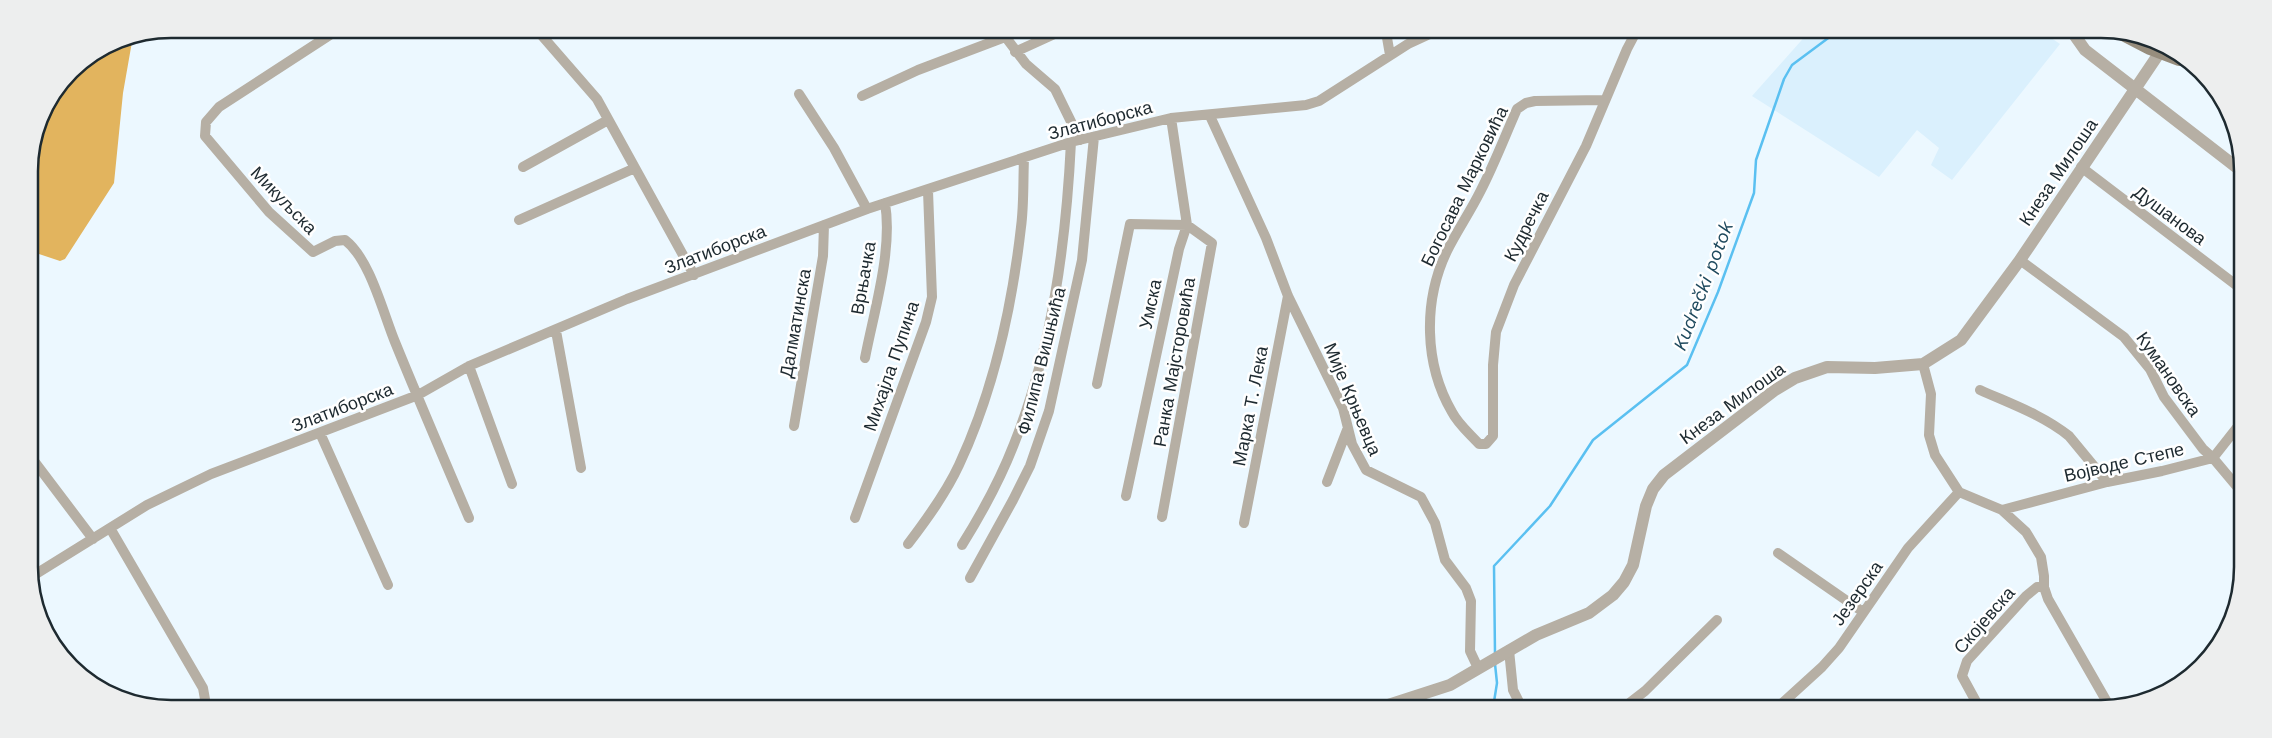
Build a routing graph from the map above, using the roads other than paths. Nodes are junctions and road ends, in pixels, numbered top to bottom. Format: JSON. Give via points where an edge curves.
{"nodes":[{"id":1,"x":326,"y":37,"type":"edge"},
{"id":2,"x":543,"y":37,"type":"edge"},
{"id":3,"x":996,"y":37,"type":"edge"},
{"id":4,"x":1005,"y":37,"type":"edge"},
{"id":5,"x":1048,"y":37,"type":"edge"},
{"id":6,"x":1387,"y":37,"type":"edge"},
{"id":7,"x":1424,"y":37,"type":"edge"},
{"id":8,"x":1634,"y":37,"type":"edge"},
{"id":9,"x":2075,"y":37,"type":"edge"},
{"id":10,"x":2149,"y":46,"type":"edge"},
{"id":11,"x":1015,"y":52,"type":"junction"},
{"id":12,"x":2160,"y":52,"type":"junction"},
{"id":13,"x":2166,"y":54,"type":"edge"},
{"id":14,"x":1390,"y":55,"type":"junction"},
{"id":15,"x":2135,"y":87,"type":"junction"},
{"id":16,"x":799,"y":94,"type":"dead end"},
{"id":17,"x":862,"y":96,"type":"dead end"},
{"id":18,"x":1604,"y":100,"type":"junction"},
{"id":19,"x":1210,"y":116,"type":"junction"},
{"id":20,"x":1171,"y":118,"type":"junction"},
{"id":21,"x":608,"y":120,"type":"junction"},
{"id":22,"x":1094,"y":137,"type":"junction"},
{"id":23,"x":1076,"y":141,"type":"junction"},
{"id":24,"x":1024,"y":159,"type":"junction"},
{"id":25,"x":2234,"y":165,"type":"edge"},
{"id":26,"x":523,"y":167,"type":"dead end"},
{"id":27,"x":2081,"y":167,"type":"junction"},
{"id":28,"x":635,"y":168,"type":"junction"},
{"id":29,"x":928,"y":191,"type":"junction"},
{"id":30,"x":885,"y":203,"type":"junction"},
{"id":31,"x":867,"y":209,"type":"junction"},
{"id":32,"x":519,"y":220,"type":"dead end"},
{"id":33,"x":824,"y":225,"type":"junction"},
{"id":34,"x":1187,"y":225,"type":"junction"},
{"id":35,"x":2020,"y":260,"type":"junction"},
{"id":36,"x":694,"y":275,"type":"junction"},
{"id":37,"x":2234,"y":283,"type":"edge"},
{"id":38,"x":1288,"y":296,"type":"junction"},
{"id":39,"x":556,"y":331,"type":"junction"},
{"id":40,"x":865,"y":358,"type":"dead end"},
{"id":41,"x":1923,"y":364,"type":"junction"},
{"id":42,"x":469,"y":366,"type":"junction"},
{"id":43,"x":1097,"y":384,"type":"dead end"},
{"id":44,"x":1980,"y":390,"type":"dead end"},
{"id":45,"x":418,"y":395,"type":"junction"},
{"id":46,"x":794,"y":426,"type":"dead end"},
{"id":47,"x":1347,"y":430,"type":"junction"},
{"id":48,"x":2234,"y":431,"type":"edge"},
{"id":49,"x":320,"y":433,"type":"junction"},
{"id":50,"x":1486,"y":444,"type":"joint"},
{"id":51,"x":2213,"y":458,"type":"junction"},
{"id":52,"x":37,"y":465,"type":"edge"},
{"id":53,"x":581,"y":468,"type":"dead end"},
{"id":54,"x":1327,"y":482,"type":"dead end"},
{"id":55,"x":2107,"y":482,"type":"junction"},
{"id":56,"x":2234,"y":483,"type":"edge"},
{"id":57,"x":512,"y":484,"type":"dead end"},
{"id":58,"x":1959,"y":492,"type":"junction"},
{"id":59,"x":1126,"y":496,"type":"dead end"},
{"id":60,"x":2002,"y":510,"type":"junction"},
{"id":61,"x":469,"y":518,"type":"dead end"},
{"id":62,"x":855,"y":518,"type":"dead end"},
{"id":63,"x":1162,"y":518,"type":"dead end"},
{"id":64,"x":1244,"y":523,"type":"dead end"},
{"id":65,"x":110,"y":528,"type":"junction"},
{"id":66,"x":93,"y":539,"type":"junction"},
{"id":67,"x":908,"y":544,"type":"dead end"},
{"id":68,"x":962,"y":545,"type":"dead end"},
{"id":69,"x":1778,"y":553,"type":"dead end"},
{"id":70,"x":38,"y":573,"type":"edge"},
{"id":71,"x":970,"y":578,"type":"dead end"},
{"id":72,"x":388,"y":585,"type":"dead end"},
{"id":73,"x":2044,"y":587,"type":"junction"},
{"id":74,"x":1863,"y":612,"type":"junction"},
{"id":75,"x":1717,"y":620,"type":"dead end"},
{"id":76,"x":1500,"y":655,"type":"junction"},
{"id":77,"x":1478,"y":668,"type":"junction"},
{"id":78,"x":205,"y":700,"type":"edge"},
{"id":79,"x":1404,"y":700,"type":"edge"},
{"id":80,"x":1518,"y":700,"type":"edge"},
{"id":81,"x":1633,"y":700,"type":"edge"},
{"id":82,"x":1786,"y":700,"type":"edge"},
{"id":83,"x":1975,"y":700,"type":"edge"},
{"id":84,"x":2106,"y":700,"type":"edge"}],
"edges":[{"from":1,"to":45,"type":"street","name":"Микуљска","via":[[219,107],[206,122],[205,136],[269,212],[313,252],[335,241],[345,240],[354,247],[383,306]]},
{"from":2,"to":21,"type":"street","via":[[597,99]]},
{"from":3,"to":17,"type":"street"},
{"from":4,"to":11,"type":"street"},
{"from":5,"to":11,"type":"street"},
{"from":6,"to":14,"type":"street"},
{"from":7,"to":14,"type":"street","name":"Златиборска"},
{"from":8,"to":18,"type":"street","name":"Кудречка"},
{"from":9,"to":15,"type":"street","via":[[2085,50]]},
{"from":10,"to":12,"type":"main road"},
{"from":11,"to":23,"type":"street","via":[[1055,89]]},
{"from":12,"to":13,"type":"main road"},
{"from":12,"to":15,"type":"street","name":"Кнеза Милоша"},
{"from":14,"to":19,"type":"street","name":"Златиборска","via":[[1319,101]]},
{"from":15,"to":25,"type":"street"},
{"from":15,"to":27,"type":"street","name":"Кнеза Милоша"},
{"from":16,"to":31,"type":"street","via":[[834,148]]},
{"from":18,"to":50,"type":"street","name":"Кудречка","via":[[1586,146],[1514,285],[1496,332],[1493,436]]},
{"from":18,"to":50,"type":"street","name":"Богосава Марковића","via":[[1526,103],[1518,108],[1481,190],[1446,252],[1432,292],[1429,321],[1438,384],[1452,414],[1479,444]]},
{"from":19,"to":20,"type":"street","name":"Златиборска"},
{"from":19,"to":38,"type":"street","name":"Мије Крњевца","via":[[1266,238]]},
{"from":20,"to":22,"type":"street","name":"Златиборска"},
{"from":20,"to":34,"type":"street","name":"Умска"},
{"from":21,"to":26,"type":"street"},
{"from":21,"to":28,"type":"street"},
{"from":22,"to":23,"type":"street","name":"Златиборска"},
{"from":22,"to":71,"type":"street","name":"Филипа Вишњића","via":[[1082,260],[1049,412],[1022,483]]},
{"from":23,"to":24,"type":"street","name":"Златиборска"},
{"from":23,"to":68,"type":"street","via":[[1060,270],[1035,378],[1015,443],[994,489]]},
{"from":24,"to":29,"type":"street","name":"Златиборска"},
{"from":24,"to":67,"type":"street","via":[[1021,226],[1010,295],[980,414],[946,490]]},
{"from":27,"to":35,"type":"street","name":"Кнеза Милоша"},
{"from":27,"to":37,"type":"street","name":"Душанова"},
{"from":28,"to":32,"type":"street"},
{"from":28,"to":36,"type":"street"},
{"from":29,"to":30,"type":"street","name":"Златиборска"},
{"from":29,"to":62,"type":"street","name":"Михајла Пупина","via":[[932,297],[926,322]]},
{"from":30,"to":31,"type":"street","name":"Златиборска"},
{"from":30,"to":40,"type":"street","name":"Врњачка","via":[[888,220],[886,240]]},
{"from":31,"to":33,"type":"street","name":"Златиборска"},
{"from":33,"to":36,"type":"street","name":"Златиборска"},
{"from":33,"to":46,"type":"street","name":"Далматинска","via":[[823,256]]},
{"from":34,"to":43,"type":"street","via":[[1130,224]]},
{"from":34,"to":59,"type":"street","name":"Умска","via":[[1179,249]]},
{"from":34,"to":63,"type":"street","name":"Ранка Мајсторовића","via":[[1212,243]]},
{"from":35,"to":41,"type":"street","name":"Кнеза Милоша","via":[[1962,340]]},
{"from":35,"to":51,"type":"street","name":"Кумановска","via":[[2124,337],[2150,368],[2164,397]]},
{"from":36,"to":39,"type":"street","name":"Златиборска","via":[[627,299]]},
{"from":38,"to":47,"type":"street","name":"Мије Крњевца","via":[[1343,408]]},
{"from":38,"to":64,"type":"street","name":"Марка Т. Лека"},
{"from":39,"to":42,"type":"street","name":"Златиборска"},
{"from":39,"to":53,"type":"street"},
{"from":41,"to":58,"type":"street","via":[[1931,394],[1929,434],[1935,455]]},
{"from":41,"to":76,"type":"street","name":"Кнеза Милоша","via":[[1827,367],[1804,374],[1775,390],[1664,475],[1646,506],[1632,565],[1624,582],[1613,594],[1589,613],[1536,635]]},
{"from":42,"to":45,"type":"street","name":"Златиборска"},
{"from":42,"to":57,"type":"street"},
{"from":44,"to":55,"type":"street","via":[[2048,420],[2062,430]]},
{"from":45,"to":49,"type":"street","name":"Златиборска"},
{"from":45,"to":61,"type":"street"},
{"from":47,"to":54,"type":"street"},
{"from":47,"to":77,"type":"street","name":"Мије Крњевца","via":[[1366,470],[1421,497],[1436,523],[1445,560],[1466,588],[1471,601],[1470,651]]},
{"from":48,"to":51,"type":"street"},
{"from":49,"to":65,"type":"street","name":"Златиборска","via":[[212,474],[147,505]]},
{"from":49,"to":72,"type":"street"},
{"from":51,"to":55,"type":"street","name":"Војводе Степе"},
{"from":51,"to":56,"type":"street","name":"Кумановска"},
{"from":52,"to":66,"type":"street"},
{"from":55,"to":60,"type":"street","name":"Војводе Степе"},
{"from":58,"to":60,"type":"street"},
{"from":58,"to":74,"type":"street","name":"Језерска","via":[[1908,548]]},
{"from":60,"to":73,"type":"street","via":[[2026,532],[2041,557]]},
{"from":65,"to":66,"type":"street","name":"Златиборска"},
{"from":65,"to":78,"type":"street","via":[[203,688]]},
{"from":66,"to":70,"type":"street","name":"Златиборска"},
{"from":69,"to":74,"type":"street"},
{"from":73,"to":83,"type":"street","name":"Скојевска","via":[[2026,596],[1967,661],[1962,676]]},
{"from":73,"to":84,"type":"street"},
{"from":74,"to":82,"type":"street","name":"Језерска","via":[[1822,667]]},
{"from":75,"to":81,"type":"street"},
{"from":76,"to":77,"type":"street","name":"Кнеза Милоша"},
{"from":76,"to":80,"type":"street"},
{"from":77,"to":79,"type":"street","name":"Кнеза Милоша","via":[[1450,685]]}]}
